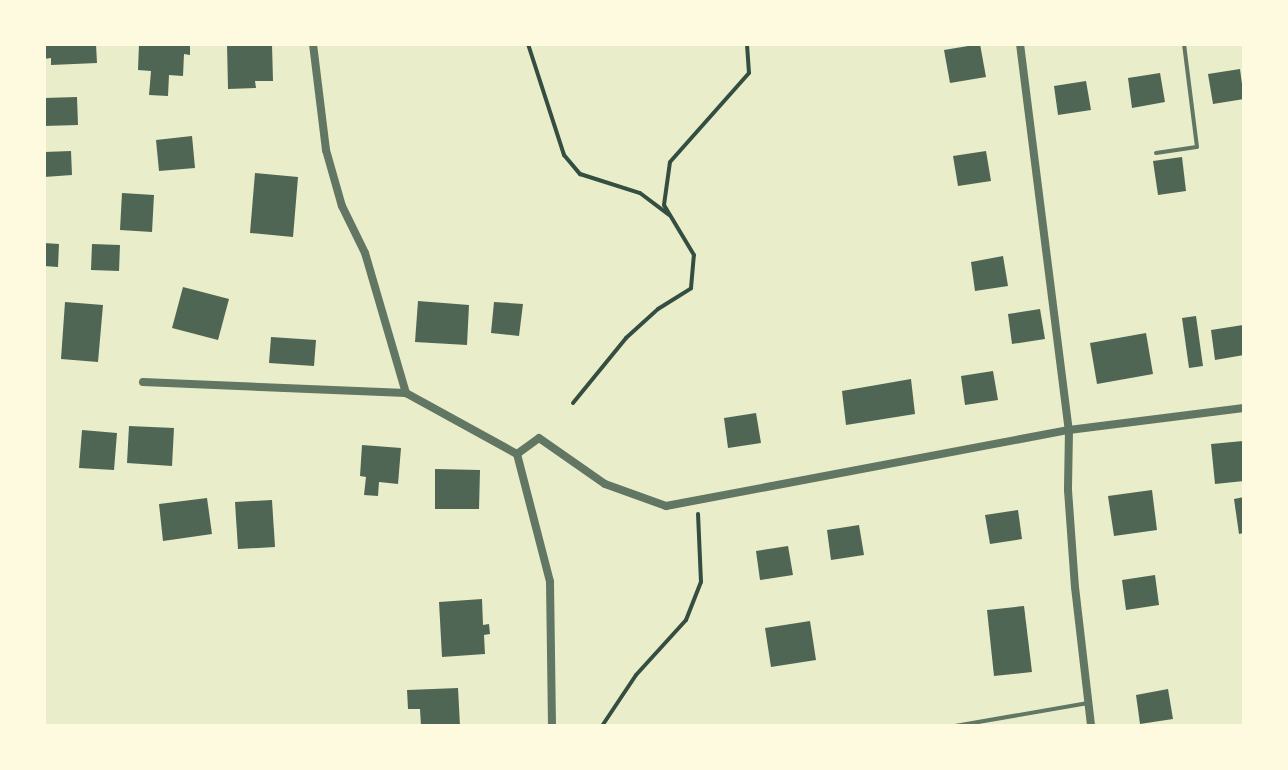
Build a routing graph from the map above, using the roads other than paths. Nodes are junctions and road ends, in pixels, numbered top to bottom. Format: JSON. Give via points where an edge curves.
{"nodes":[{"id":1,"x":313,"y":44,"type":"edge"},
{"id":2,"x":1020,"y":44,"type":"edge"},
{"id":3,"x":1184,"y":44,"type":"edge"},
{"id":4,"x":1156,"y":153,"type":"dead end"},
{"id":5,"x":143,"y":382,"type":"dead end"},
{"id":6,"x":406,"y":393,"type":"junction"},
{"id":7,"x":1244,"y":408,"type":"edge"},
{"id":8,"x":1069,"y":430,"type":"junction"},
{"id":9,"x":517,"y":454,"type":"junction"},
{"id":10,"x":1088,"y":703,"type":"junction"},
{"id":11,"x":552,"y":726,"type":"edge"},
{"id":12,"x":955,"y":726,"type":"edge"},
{"id":13,"x":1091,"y":726,"type":"edge"}],
"edges":[{"from":1,"to":6,"type":"street","via":[[326,150],[342,206],[365,253]]},
{"from":2,"to":8,"type":"street"},
{"from":3,"to":4,"type":"lane","via":[[1197,147]]},
{"from":5,"to":6,"type":"street"},
{"from":6,"to":9,"type":"street"},
{"from":7,"to":8,"type":"street"},
{"from":8,"to":9,"type":"street","via":[[666,506],[605,484],[539,438]]},
{"from":8,"to":10,"type":"street","via":[[1068,490]]},
{"from":9,"to":11,"type":"street","via":[[550,582]]},
{"from":10,"to":12,"type":"lane"},
{"from":10,"to":13,"type":"street"}]}
